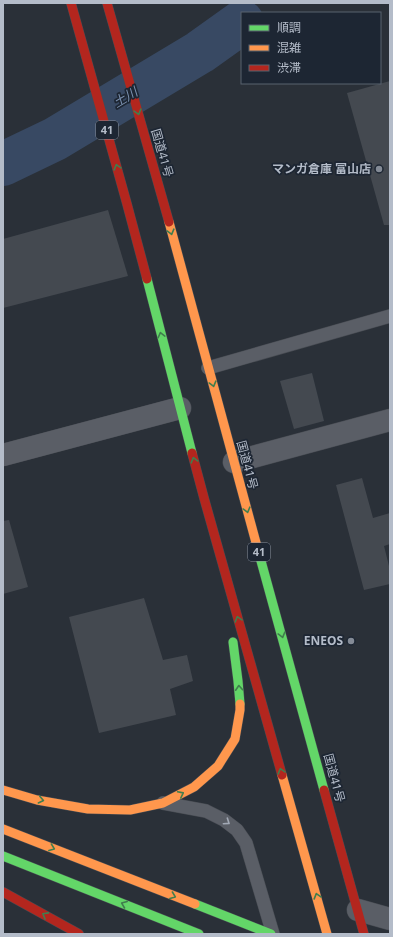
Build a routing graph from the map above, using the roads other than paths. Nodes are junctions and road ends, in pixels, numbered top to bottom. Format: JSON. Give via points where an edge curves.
{"nodes":[{"id":1,"x":71,"y":3,"type":"edge"},
{"id":2,"x":107,"y":3,"type":"edge"},
{"id":3,"x":390,"y":316,"type":"edge"},
{"id":4,"x":208,"y":368,"type":"junction"},
{"id":5,"x":180,"y":408,"type":"junction"},
{"id":6,"x":390,"y":420,"type":"edge"},
{"id":7,"x":3,"y":455,"type":"edge"},
{"id":8,"x":234,"y":462,"type":"junction"},
{"id":9,"x":204,"y":498,"type":"junction"},
{"id":10,"x":228,"y":618,"type":"dead end"},
{"id":11,"x":232,"y":634,"type":"dead end"},
{"id":12,"x":3,"y":790,"type":"edge"},
{"id":13,"x":164,"y":803,"type":"junction"},
{"id":14,"x":3,"y":829,"type":"edge"},
{"id":15,"x":3,"y":856,"type":"edge"},
{"id":16,"x":3,"y":892,"type":"edge"},
{"id":17,"x":358,"y":910,"type":"junction"},
{"id":18,"x":390,"y":920,"type":"edge"},
{"id":19,"x":79,"y":934,"type":"edge"},
{"id":20,"x":199,"y":934,"type":"edge"},
{"id":21,"x":272,"y":934,"type":"edge"},
{"id":22,"x":327,"y":934,"type":"edge"},
{"id":23,"x":365,"y":934,"type":"edge"}],
"edges":[{"from":5,"to":1,"type":"highway","number":"41","one_way":true,"via":[[128,204]]},
{"from":2,"to":4,"type":"highway","name":"国道41号","number":"41","one_way":true},
{"from":3,"to":4,"type":"lane"},
{"from":4,"to":8,"type":"highway","name":"国道41号","number":"41","one_way":true},
{"from":5,"to":7,"type":"street"},
{"from":9,"to":5,"type":"highway","number":"41","one_way":true},
{"from":6,"to":8,"type":"street"},
{"from":8,"to":17,"type":"highway","name":"国道41号","number":"41","one_way":true},
{"from":9,"to":10,"type":"highway"},
{"from":22,"to":9,"type":"highway","number":"41","one_way":true},
{"from":13,"to":11,"type":"highway","one_way":true,"via":[[194,787],[218,766],[234,739],[240,710]]},
{"from":12,"to":13,"type":"highway","one_way":true,"via":[[37,800],[88,809],[130,810]]},
{"from":13,"to":21,"type":"lane","one_way":true,"via":[[206,811],[237,830],[246,843]]},
{"from":14,"to":21,"type":"highway","one_way":true},
{"from":20,"to":15,"type":"highway","one_way":true},
{"from":19,"to":16,"type":"highway","one_way":true},
{"from":17,"to":18,"type":"street"},
{"from":17,"to":23,"type":"highway","name":"国道41号"}]}
